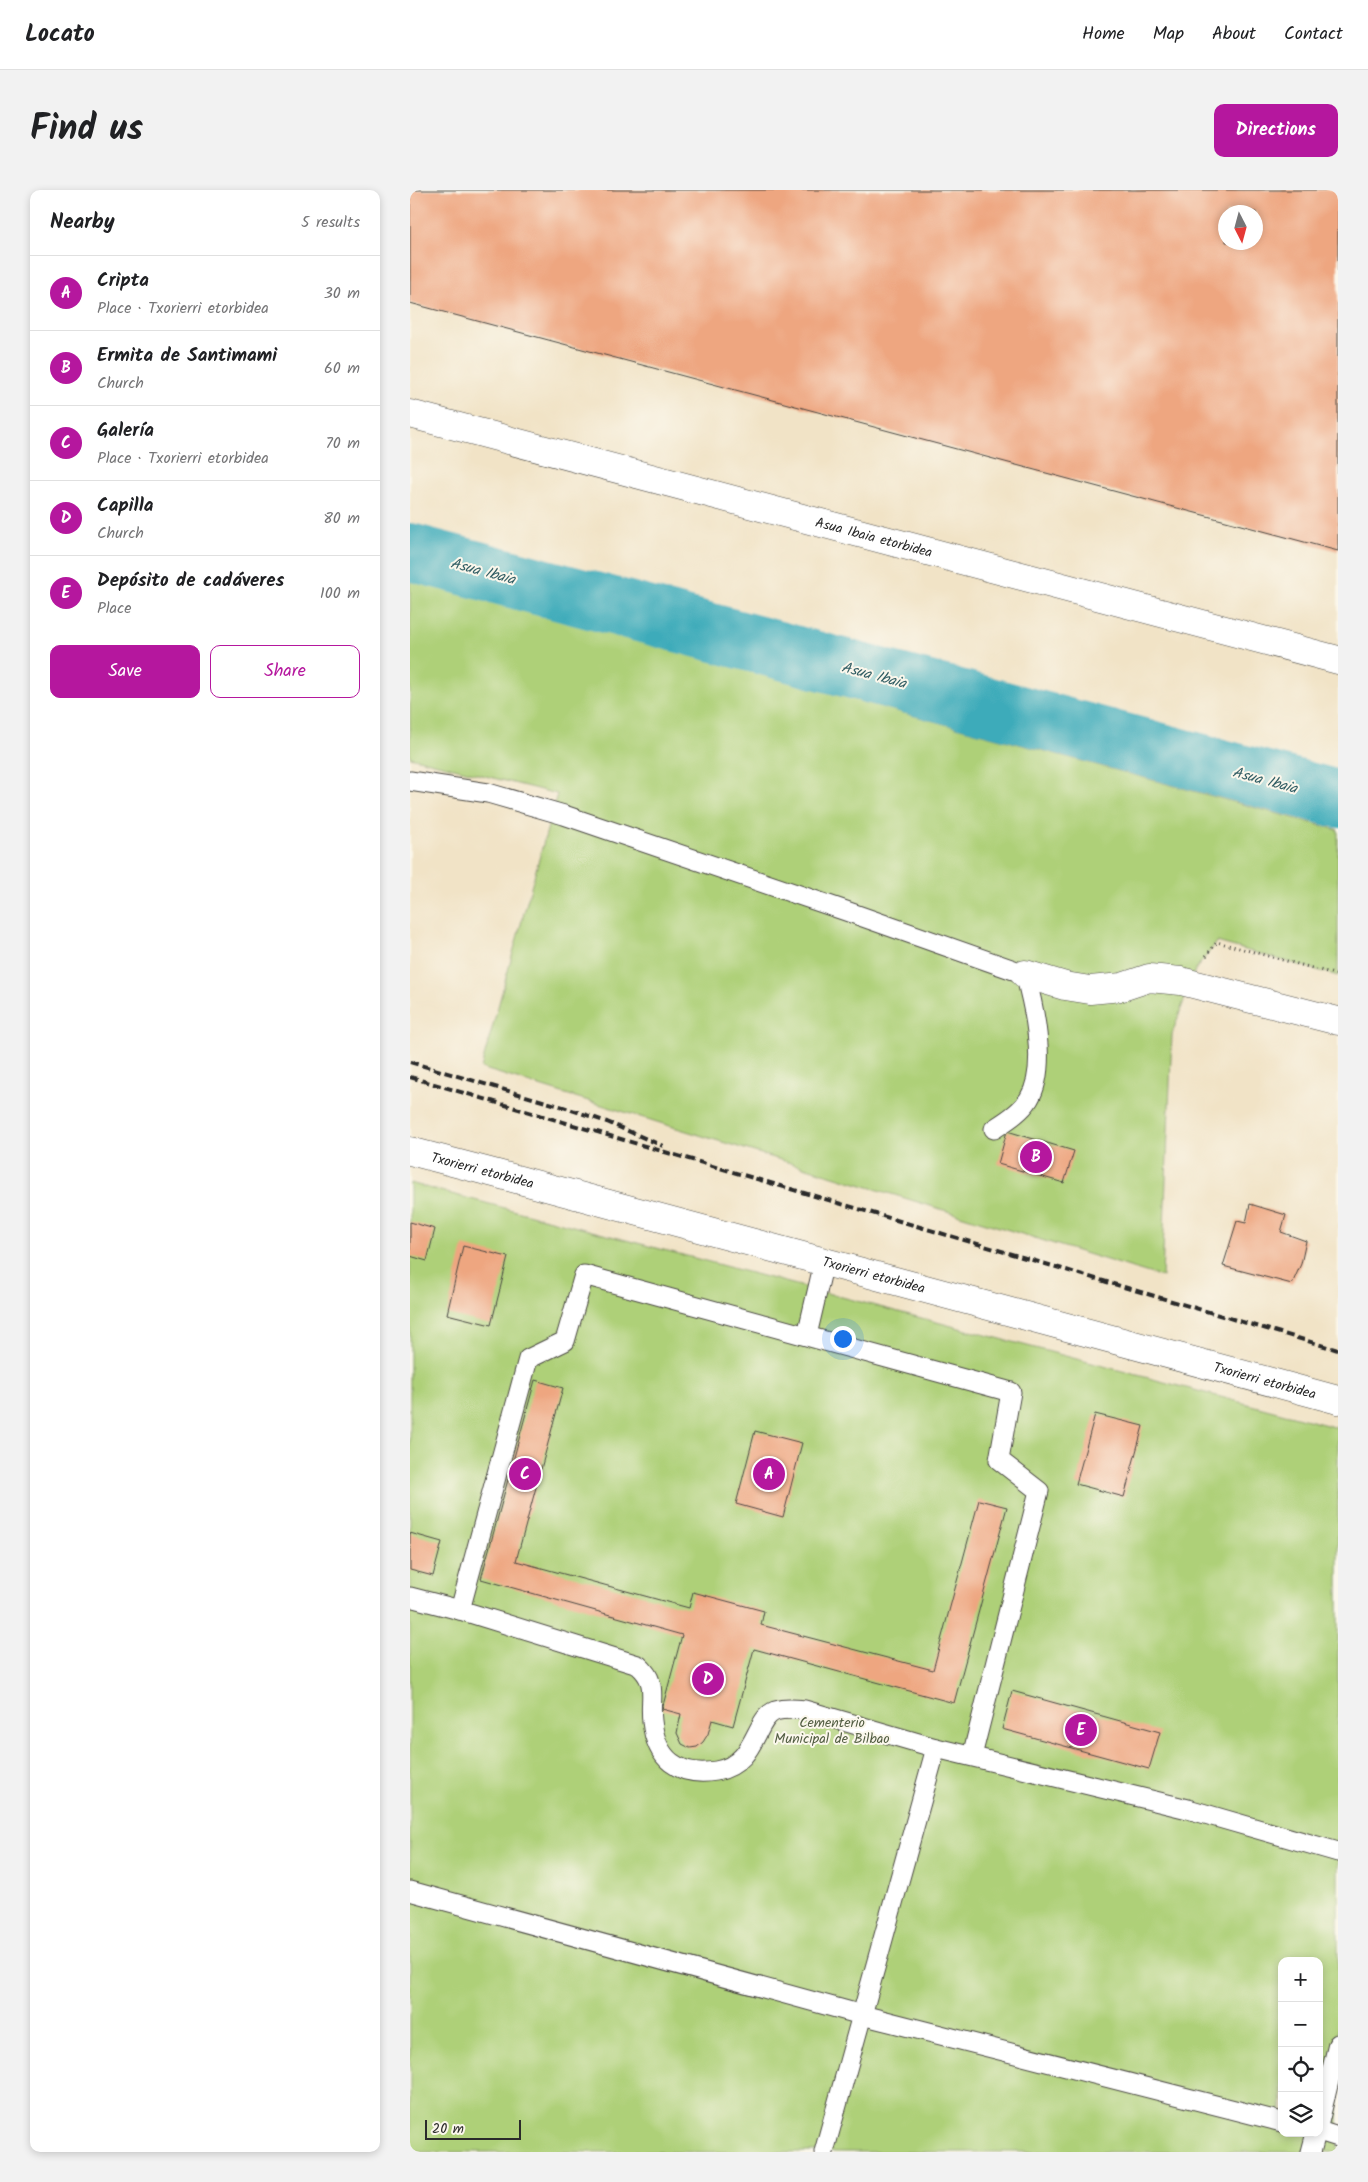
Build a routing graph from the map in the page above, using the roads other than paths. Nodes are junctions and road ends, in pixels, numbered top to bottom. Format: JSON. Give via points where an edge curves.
{"nodes":[{"id":1,"x":410,"y":414,"type":"edge"},
{"id":2,"x":1338,"y":660,"type":"edge"},
{"id":3,"x":410,"y":781,"type":"edge"},
{"id":4,"x":1025,"y":974,"type":"junction"},
{"id":5,"x":1338,"y":1022,"type":"edge"},
{"id":6,"x":994,"y":1129,"type":"dead end"},
{"id":7,"x":410,"y":1150,"type":"edge"},
{"id":8,"x":824,"y":1262,"type":"junction"},
{"id":9,"x":807,"y":1335,"type":"junction"},
{"id":10,"x":1338,"y":1400,"type":"edge"},
{"id":11,"x":410,"y":1597,"type":"edge"},
{"id":12,"x":460,"y":1610,"type":"junction"},
{"id":13,"x":936,"y":1748,"type":"junction"},
{"id":14,"x":972,"y":1756,"type":"junction"},
{"id":15,"x":1338,"y":1852,"type":"edge"},
{"id":16,"x":410,"y":1891,"type":"edge"},
{"id":17,"x":862,"y":2015,"type":"junction"},
{"id":18,"x":1338,"y":2044,"type":"edge"},
{"id":19,"x":1323,"y":2106,"type":"edge"},
{"id":20,"x":1278,"y":2121,"type":"edge"},
{"id":21,"x":1323,"y":2133,"type":"edge"},
{"id":22,"x":1316,"y":2137,"type":"edge"},
{"id":23,"x":1338,"y":2137,"type":"edge"},
{"id":24,"x":824,"y":2152,"type":"edge"},
{"id":25,"x":1311,"y":2152,"type":"edge"}],
"edges":[{"from":1,"to":2,"type":"street","name":"Asua Ibaia etorbidea"},
{"from":3,"to":4,"type":"lane","via":[[488,793],[564,814]]},
{"from":4,"to":5,"type":"street","via":[[1090,990],[1122,987],[1149,978],[1181,981]]},
{"from":4,"to":6,"type":"lane","via":[[1034,1004],[1038,1042],[1036,1081],[1029,1099],[1014,1116]]},
{"from":7,"to":8,"type":"street","name":"Txorierri etorbidea"},
{"from":8,"to":9,"type":"lane"},
{"from":8,"to":10,"type":"street","name":"Txorierri etorbidea"},
{"from":9,"to":12,"type":"lane","via":[[584,1275],[565,1340],[528,1359]]},
{"from":9,"to":14,"type":"lane","via":[[1011,1392],[999,1460],[1039,1491]]},
{"from":11,"to":12,"type":"lane"},
{"from":12,"to":13,"type":"lane","via":[[638,1665],[647,1673],[652,1685],[652,1721],[658,1744],[666,1759],[680,1769],[705,1773],[727,1769],[748,1752],[763,1722],[773,1712],[789,1708]]},
{"from":13,"to":14,"type":"lane"},
{"from":13,"to":17,"type":"lane"},
{"from":14,"to":15,"type":"lane","via":[[1188,1809]]},
{"from":16,"to":17,"type":"lane"},
{"from":17,"to":20,"type":"lane"},
{"from":17,"to":24,"type":"lane"},
{"from":18,"to":19,"type":"lane"},
{"from":21,"to":23,"type":"lane"},
{"from":22,"to":25,"type":"lane"}]}
